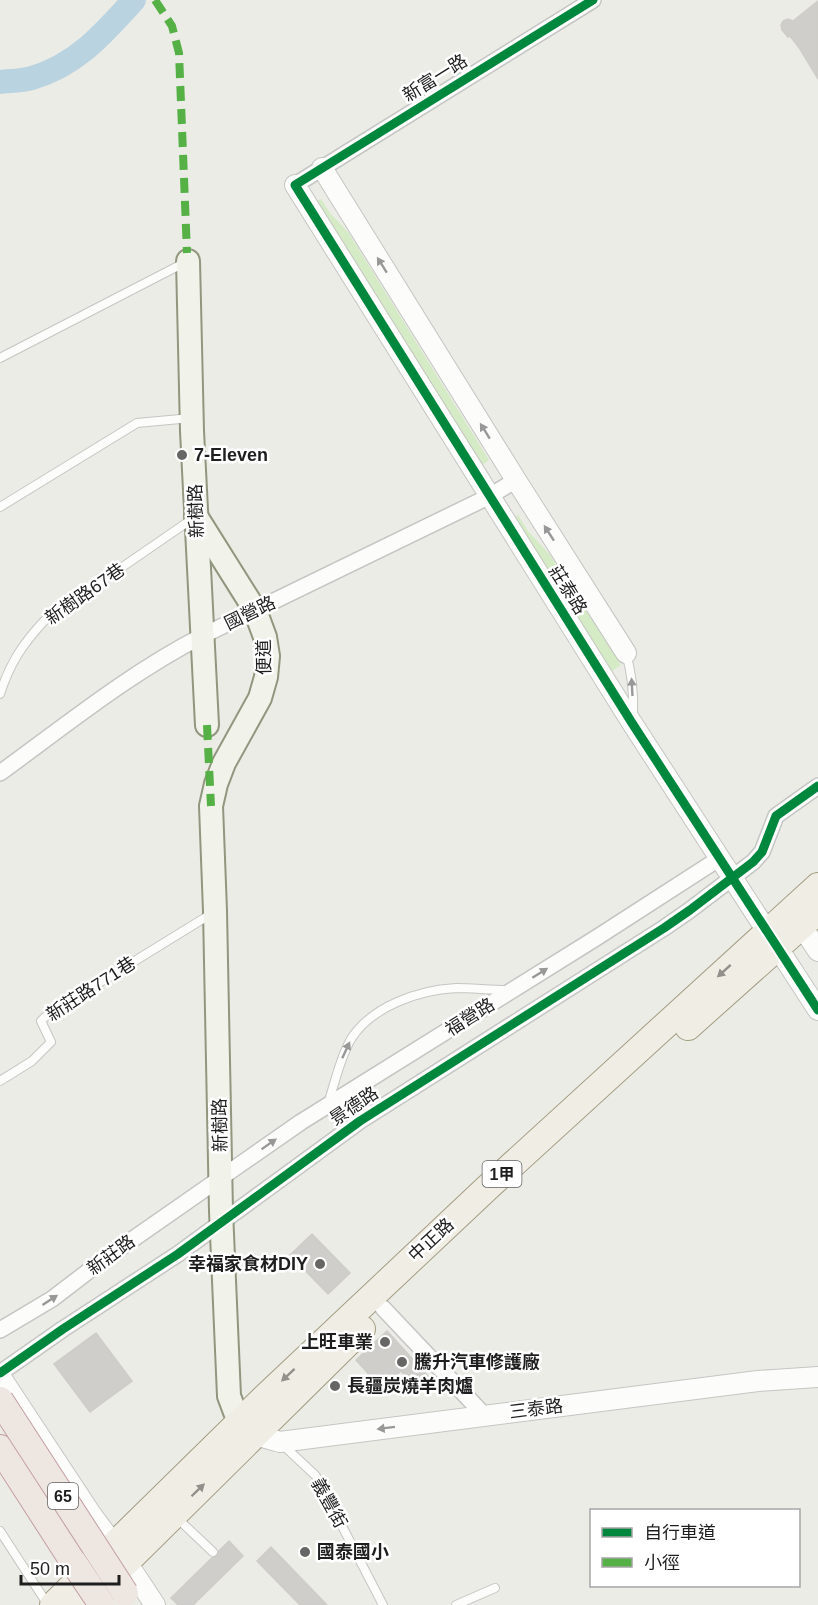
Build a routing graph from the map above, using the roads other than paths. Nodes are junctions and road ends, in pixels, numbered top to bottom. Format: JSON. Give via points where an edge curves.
{"nodes":[{"id":1,"x":593,"y":0,"type":"edge"},
{"id":2,"x":322,"y":168,"type":"junction"},
{"id":3,"x":295,"y":185,"type":"joint"},
{"id":4,"x":188,"y":261,"type":"joint"},
{"id":5,"x":0,"y":358,"type":"edge"},
{"id":6,"x":192,"y":418,"type":"junction"},
{"id":7,"x":516,"y":480,"type":"junction"},
{"id":8,"x":490,"y":496,"type":"junction"},
{"id":9,"x":0,"y":507,"type":"edge"},
{"id":10,"x":196,"y":516,"type":"junction"},
{"id":11,"x":211,"y":561,"type":"junction"},
{"id":12,"x":255,"y":610,"type":"junction"},
{"id":13,"x":202,"y":636,"type":"junction"},
{"id":14,"x":626,"y":653,"type":"joint"},
{"id":15,"x":0,"y":694,"type":"edge"},
{"id":16,"x":632,"y":723,"type":"junction"},
{"id":17,"x":207,"y":725,"type":"dead end"},
{"id":18,"x":0,"y":773,"type":"edge"},
{"id":19,"x":818,"y":786,"type":"edge"},
{"id":20,"x":211,"y":806,"type":"joint"},
{"id":21,"x":720,"y":858,"type":"junction"},
{"id":22,"x":732,"y":877,"type":"junction"},
{"id":23,"x":818,"y":886,"type":"edge"},
{"id":24,"x":215,"y":912,"type":"junction"},
{"id":25,"x":803,"y":915,"type":"edge"},
{"id":26,"x":772,"y":940,"type":"junction"},
{"id":27,"x":818,"y":951,"type":"edge"},
{"id":28,"x":512,"y":991,"type":"junction"},
{"id":29,"x":818,"y":1010,"type":"edge"},
{"id":30,"x":0,"y":1081,"type":"edge"},
{"id":31,"x":328,"y":1106,"type":"junction"},
{"id":32,"x":221,"y":1177,"type":"junction"},
{"id":33,"x":222,"y":1223,"type":"junction"},
{"id":34,"x":383,"y":1308,"type":"junction"},
{"id":35,"x":0,"y":1330,"type":"edge"},
{"id":36,"x":0,"y":1374,"type":"edge"},
{"id":37,"x":818,"y":1377,"type":"edge"},
{"id":38,"x":0,"y":1400,"type":"edge"},
{"id":39,"x":485,"y":1416,"type":"junction"},
{"id":40,"x":249,"y":1428,"type":"junction"},
{"id":41,"x":280,"y":1442,"type":"junction"},
{"id":42,"x":0,"y":1448,"type":"edge"},
{"id":43,"x":0,"y":1469,"type":"edge"},
{"id":44,"x":174,"y":1514,"type":"junction"},
{"id":45,"x":0,"y":1531,"type":"edge"},
{"id":46,"x":120,"y":1552,"type":"junction"},
{"id":47,"x":213,"y":1552,"type":"dead end"},
{"id":48,"x":495,"y":1588,"type":"dead end"},
{"id":49,"x":88,"y":1599,"type":"edge"},
{"id":50,"x":48,"y":1605,"type":"edge"},
{"id":51,"x":53,"y":1605,"type":"edge"},
{"id":52,"x":134,"y":1605,"type":"edge"},
{"id":53,"x":155,"y":1605,"type":"edge"},
{"id":54,"x":383,"y":1605,"type":"edge"},
{"id":55,"x":456,"y":1605,"type":"edge"}],
"edges":[{"from":1,"to":2,"type":"street","name":"新富一路"},
{"from":2,"to":3,"type":"street","name":"新富一路"},
{"from":7,"to":2,"type":"street","name":"莊泰路","one_way":true},
{"from":3,"to":8,"type":"street","name":"莊泰路"},
{"from":4,"to":5,"type":"lane"},
{"from":4,"to":6,"type":"main road","name":"新樹路"},
{"from":6,"to":9,"type":"lane","via":[[138,423]]},
{"from":6,"to":10,"type":"main road","name":"新樹路"},
{"from":7,"to":8,"type":"street","name":"國營路"},
{"from":14,"to":7,"type":"street","name":"莊泰路","one_way":true},
{"from":8,"to":12,"type":"street","name":"國營路"},
{"from":8,"to":16,"type":"street","name":"莊泰路"},
{"from":10,"to":11,"type":"main road","name":"新樹路"},
{"from":10,"to":15,"type":"lane","name":"新樹路67巷","via":[[44,621],[15,656]]},
{"from":11,"to":12,"type":"main road","name":"便道"},
{"from":11,"to":13,"type":"main road","name":"新樹路"},
{"from":12,"to":13,"type":"street","name":"國營路"},
{"from":12,"to":20,"type":"main road","name":"便道","via":[[265,637],[267,677],[260,698],[224,763]]},
{"from":13,"to":17,"type":"main road","name":"新樹路"},
{"from":13,"to":18,"type":"street","name":"國營路","via":[[127,680]]},
{"from":16,"to":14,"type":"lane","name":"莊泰路","one_way":true,"via":[[633,685]]},
{"from":16,"to":21,"type":"street","name":"莊泰路"},
{"from":19,"to":22,"type":"street","via":[[776,816],[762,852]]},
{"from":20,"to":24,"type":"main road","name":"新樹路"},
{"from":21,"to":22,"type":"street","name":"莊泰路"},
{"from":28,"to":21,"type":"street","name":"福營路","one_way":true},
{"from":22,"to":26,"type":"street","name":"莊泰路"},
{"from":22,"to":33,"type":"street","name":"景德路","via":[[664,928],[360,1121]]},
{"from":23,"to":25,"type":"main road","name":"中正路","number":"1甲"},
{"from":24,"to":30,"type":"lane","name":"新莊路771巷","via":[[47,1015],[41,1022],[51,1042],[32,1061]]},
{"from":24,"to":32,"type":"main road","name":"新樹路"},
{"from":25,"to":26,"type":"main road","name":"中正路","number":"1甲"},
{"from":25,"to":27,"type":"street"},
{"from":26,"to":29,"type":"street","name":"莊泰路"},
{"from":26,"to":34,"type":"main road","name":"中正路","number":"1甲"},
{"from":26,"to":40,"type":"main road","name":"中正路","number":"1甲","one_way":true,"via":[[487,1188],[264,1398]]},
{"from":28,"to":31,"type":"street","name":"福營路"},
{"from":31,"to":28,"type":"lane","one_way":true,"via":[[342,1058],[369,1018],[399,1001],[430,992],[456,988]]},
{"from":32,"to":31,"type":"street","name":"福營路","one_way":true},
{"from":32,"to":33,"type":"main road","name":"新樹路"},
{"from":35,"to":32,"type":"street","name":"新莊路","one_way":true,"via":[[52,1299]]},
{"from":33,"to":36,"type":"street","name":"景德路"},
{"from":33,"to":40,"type":"main road","name":"新樹路","via":[[229,1396],[235,1412]]},
{"from":34,"to":39,"type":"street"},
{"from":34,"to":40,"type":"main road","name":"中正路","number":"1甲"},
{"from":36,"to":46,"type":"street"},
{"from":37,"to":39,"type":"street","name":"三泰路","via":[[758,1381]]},
{"from":38,"to":52,"type":"highway","number":"65","bridge":true},
{"from":39,"to":41,"type":"street","name":"三泰路","one_way":true},
{"from":40,"to":41,"type":"street","name":"三泰路"},
{"from":44,"to":40,"type":"main road","name":"中正路","number":"1甲","one_way":true},
{"from":40,"to":46,"type":"main road","name":"中正路","number":"1甲"},
{"from":41,"to":54,"type":"lane","name":"義豐街","via":[[316,1476]]},
{"from":42,"to":49,"type":"highway","number":"65","bridge":true},
{"from":43,"to":49,"type":"street"},
{"from":44,"to":46,"type":"main road","name":"中正路","number":"1甲"},
{"from":44,"to":47,"type":"lane"},
{"from":45,"to":50,"type":"lane"},
{"from":46,"to":49,"type":"main road","name":"中正路","number":"1甲"},
{"from":46,"to":53,"type":"street"},
{"from":48,"to":55,"type":"lane"},
{"from":49,"to":51,"type":"main road","name":"中正路","number":"1甲"}]}
